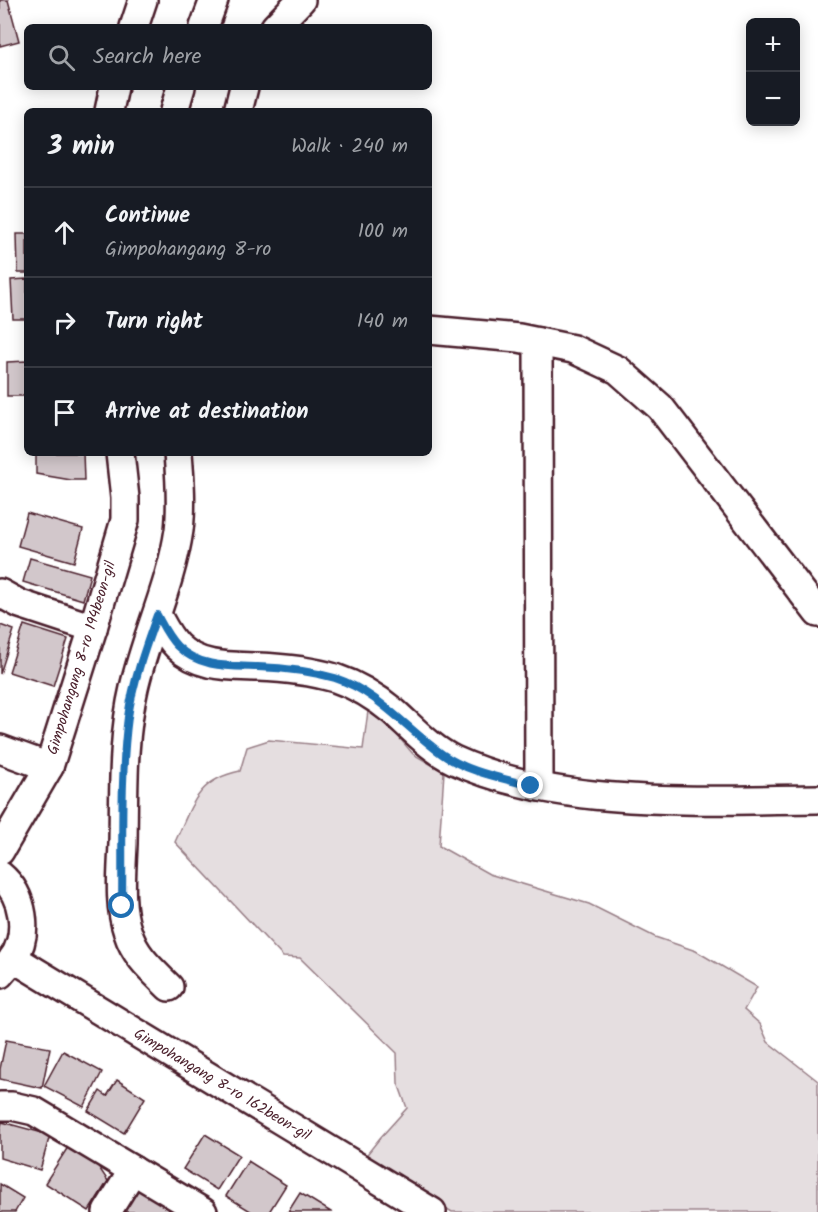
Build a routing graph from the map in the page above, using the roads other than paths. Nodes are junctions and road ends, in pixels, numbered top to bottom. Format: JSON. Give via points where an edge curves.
{"nodes":[{"id":1,"x":214,"y":0,"type":"edge"},
{"id":2,"x":301,"y":0,"type":"edge"},
{"id":3,"x":141,"y":1,"type":"edge"},
{"id":4,"x":135,"y":24,"type":"edge"},
{"id":5,"x":205,"y":24,"type":"edge"},
{"id":6,"x":278,"y":24,"type":"edge"},
{"id":7,"x":113,"y":90,"type":"edge"},
{"id":8,"x":180,"y":90,"type":"edge"},
{"id":9,"x":243,"y":90,"type":"edge"},
{"id":10,"x":110,"y":108,"type":"edge"},
{"id":11,"x":175,"y":108,"type":"edge"},
{"id":12,"x":239,"y":108,"type":"edge"},
{"id":13,"x":432,"y":330,"type":"edge"},
{"id":14,"x":538,"y":342,"type":"junction"},
{"id":15,"x":120,"y":456,"type":"edge"},
{"id":16,"x":178,"y":456,"type":"edge"},
{"id":17,"x":0,"y":593,"type":"edge"},
{"id":18,"x":818,"y":613,"type":"edge"},
{"id":19,"x":157,"y":615,"type":"junction"},
{"id":20,"x":93,"y":628,"type":"junction"},
{"id":21,"x":0,"y":749,"type":"edge"},
{"id":22,"x":49,"y":767,"type":"junction"},
{"id":23,"x":539,"y":787,"type":"junction"},
{"id":24,"x":818,"y":799,"type":"edge"},
{"id":25,"x":0,"y":851,"type":"edge"},
{"id":26,"x":0,"y":875,"type":"edge"},
{"id":27,"x":7,"y":966,"type":"edge"},
{"id":28,"x":169,"y":987,"type":"dead end"},
{"id":29,"x":0,"y":1106,"type":"edge"},
{"id":30,"x":133,"y":1170,"type":"junction"},
{"id":31,"x":107,"y":1212,"type":"edge"},
{"id":32,"x":203,"y":1212,"type":"edge"},
{"id":33,"x":432,"y":1212,"type":"edge"}],
"edges":[{"from":1,"to":5,"type":"street"},
{"from":2,"to":6,"type":"street"},
{"from":3,"to":4,"type":"street"},
{"from":7,"to":10,"type":"street"},
{"from":8,"to":11,"type":"street"},
{"from":9,"to":12,"type":"street"},
{"from":13,"to":14,"type":"street"},
{"from":14,"to":18,"type":"street","via":[[573,350],[618,370],[660,407]]},
{"from":14,"to":23,"type":"street"},
{"from":15,"to":20,"type":"street","name":"Gimpohangang 8-ro 194beon-gil","via":[[125,520]]},
{"from":16,"to":19,"type":"street","via":[[179,529]]},
{"from":17,"to":20,"type":"street","via":[[20,604]]},
{"from":19,"to":23,"type":"street","via":[[170,638],[194,658],[213,664],[314,673],[337,679],[376,700],[444,755],[481,772]]},
{"from":19,"to":28,"type":"street","via":[[134,687],[126,735],[122,906],[127,933],[138,955]]},
{"from":20,"to":22,"type":"street","name":"Gimpohangang 8-ro 194beon-gil"},
{"from":21,"to":22,"type":"street"},
{"from":22,"to":25,"type":"street","name":"Gimpohangang 8-ro 194beon-gil"},
{"from":23,"to":24,"type":"street","via":[[597,795],[696,800]]},
{"from":26,"to":27,"type":"street","via":[[17,898],[23,918],[21,939]]},
{"from":27,"to":33,"type":"street","name":"Gimpohangang 8-ro 162beon-gil"},
{"from":29,"to":30,"type":"street","via":[[34,1111]]},
{"from":30,"to":31,"type":"street"},
{"from":30,"to":32,"type":"street"}]}
